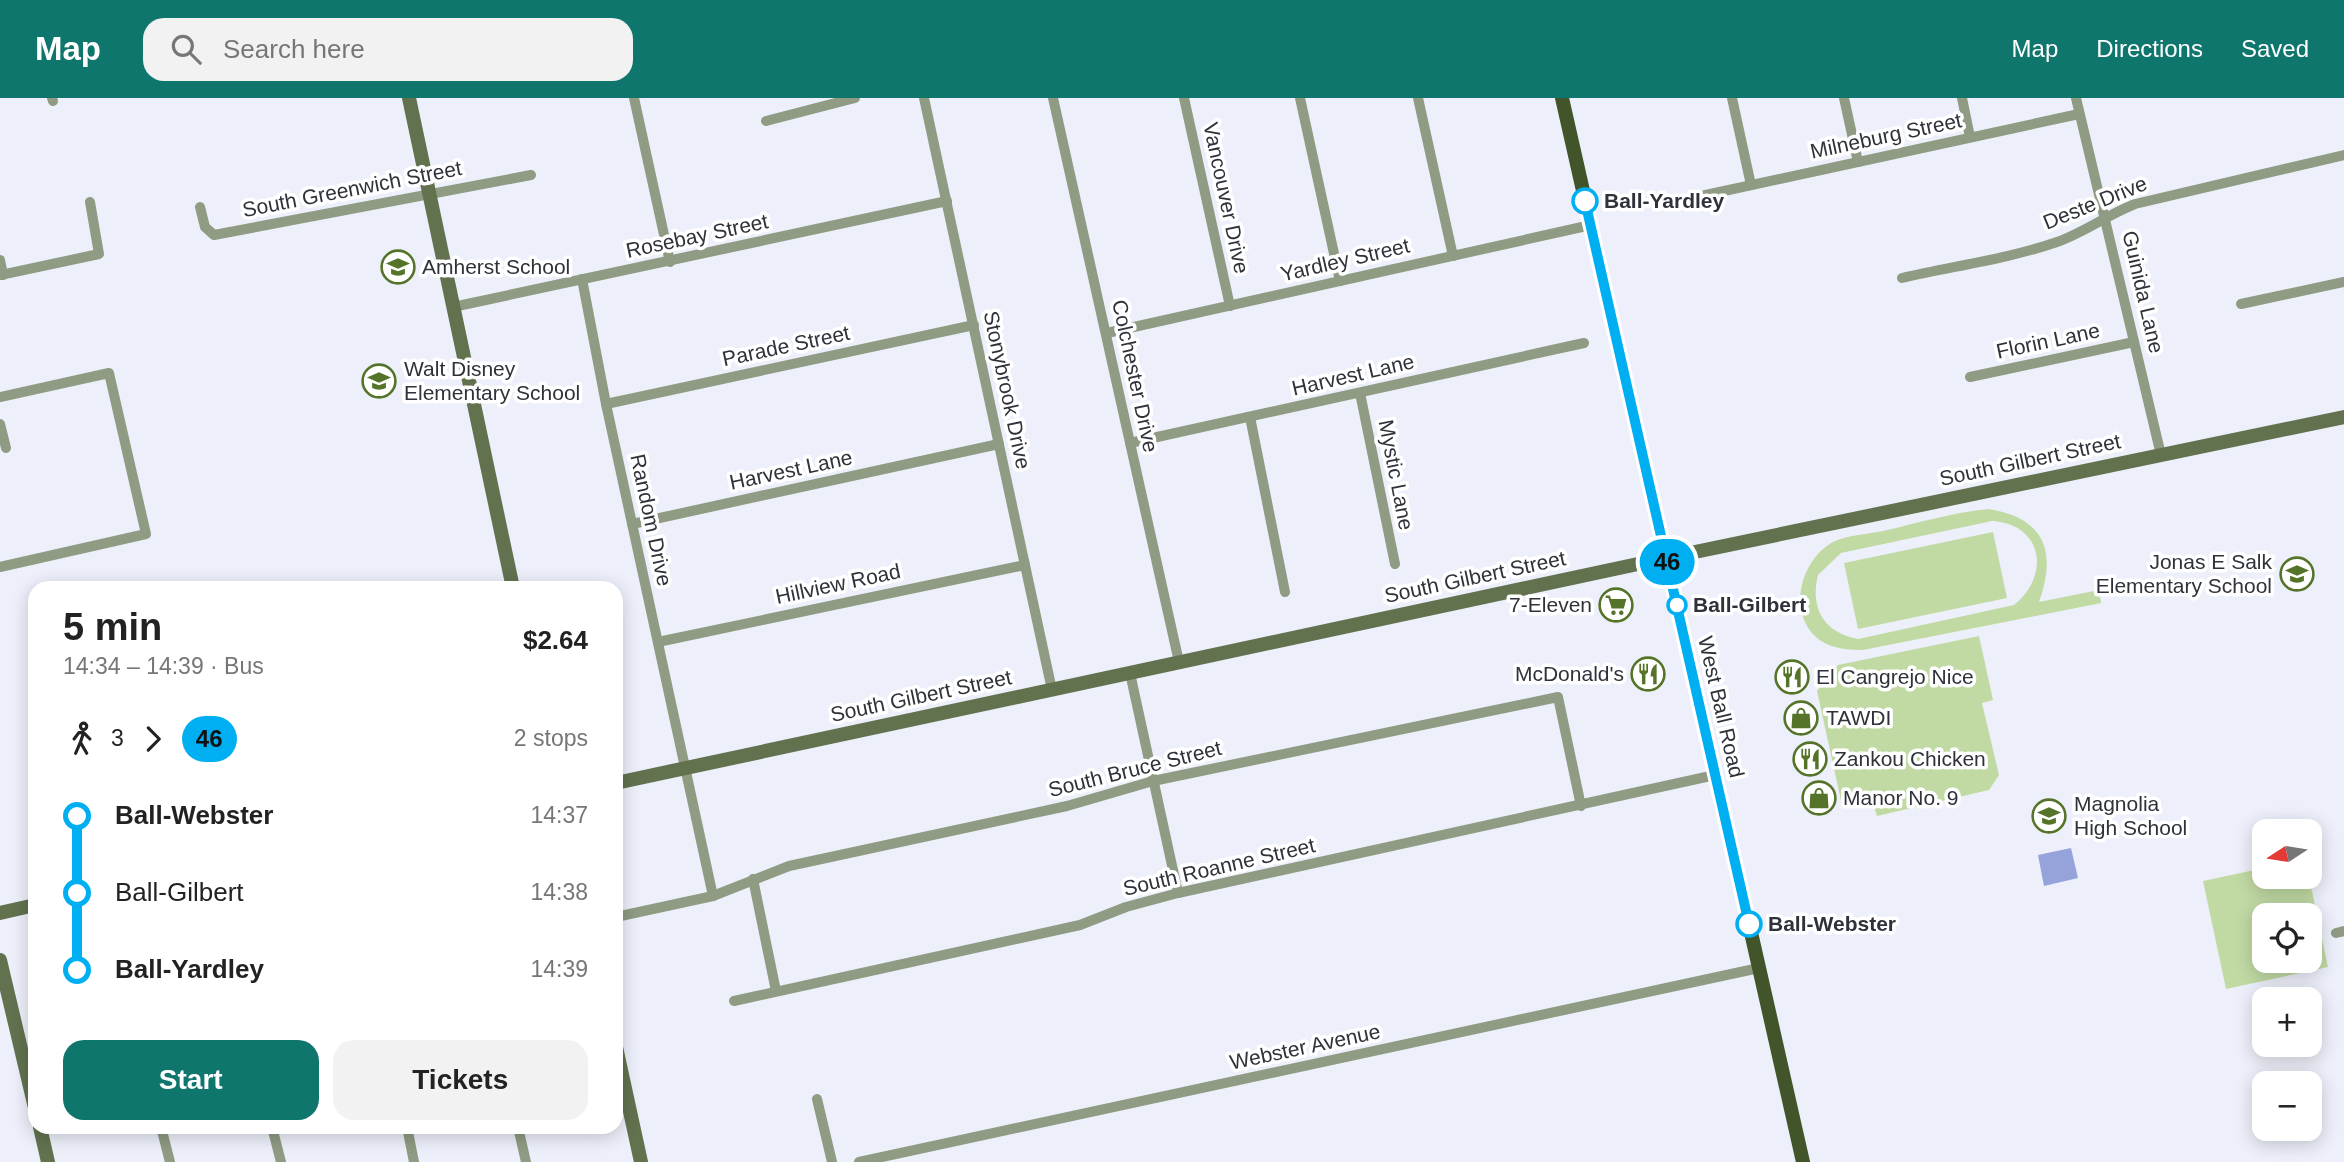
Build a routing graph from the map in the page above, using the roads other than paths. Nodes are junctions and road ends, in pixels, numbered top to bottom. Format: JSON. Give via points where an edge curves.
{"nodes":[{"id":1,"x":634,"y":98,"type":"edge"},
{"id":2,"x":855,"y":98,"type":"edge"},
{"id":3,"x":924,"y":98,"type":"edge"},
{"id":4,"x":1053,"y":98,"type":"edge"},
{"id":5,"x":1184,"y":98,"type":"edge"},
{"id":6,"x":1300,"y":98,"type":"edge"},
{"id":7,"x":1418,"y":98,"type":"edge"},
{"id":8,"x":1562,"y":98,"type":"edge"},
{"id":9,"x":1732,"y":98,"type":"edge"},
{"id":10,"x":1844,"y":98,"type":"edge"},
{"id":11,"x":1962,"y":98,"type":"edge"},
{"id":12,"x":2076,"y":98,"type":"edge"},
{"id":13,"x":413,"y":99,"type":"edge"},
{"id":14,"x":2079,"y":114,"type":"junction"},
{"id":15,"x":766,"y":121,"type":"dead end"},
{"id":16,"x":1970,"y":137,"type":"junction"},
{"id":17,"x":2344,"y":155,"type":"edge"},
{"id":18,"x":1858,"y":162,"type":"junction"},
{"id":19,"x":531,"y":175,"type":"dead end"},
{"id":20,"x":1751,"y":185,"type":"junction"},
{"id":21,"x":430,"y":193,"type":"junction"},
{"id":22,"x":1701,"y":196,"type":"dead end"},
{"id":23,"x":947,"y":201,"type":"junction"},
{"id":24,"x":90,"y":202,"type":"dead end"},
{"id":25,"x":200,"y":207,"type":"dead end"},
{"id":26,"x":2106,"y":215,"type":"junction"},
{"id":27,"x":1591,"y":225,"type":"junction"},
{"id":28,"x":1452,"y":256,"type":"junction"},
{"id":29,"x":0,"y":260,"type":"edge"},
{"id":30,"x":670,"y":262,"type":"junction"},
{"id":31,"x":2,"y":275,"type":"edge"},
{"id":32,"x":1902,"y":278,"type":"dead end"},
{"id":33,"x":582,"y":279,"type":"junction"},
{"id":34,"x":1340,"y":281,"type":"junction"},
{"id":35,"x":2344,"y":282,"type":"edge"},
{"id":36,"x":2241,"y":304,"type":"dead end"},
{"id":37,"x":1230,"y":306,"type":"junction"},
{"id":38,"x":453,"y":307,"type":"junction"},
{"id":39,"x":974,"y":325,"type":"junction"},
{"id":40,"x":1107,"y":333,"type":"junction"},
{"id":41,"x":1584,"y":342,"type":"dead end"},
{"id":42,"x":2134,"y":342,"type":"junction"},
{"id":43,"x":1970,"y":377,"type":"dead end"},
{"id":44,"x":1360,"y":393,"type":"junction"},
{"id":45,"x":0,"y":397,"type":"edge"},
{"id":46,"x":606,"y":404,"type":"junction"},
{"id":47,"x":1250,"y":417,"type":"junction"},
{"id":48,"x":2344,"y":417,"type":"edge"},
{"id":49,"x":0,"y":424,"type":"edge"},
{"id":50,"x":1130,"y":443,"type":"junction"},
{"id":51,"x":999,"y":444,"type":"junction"},
{"id":52,"x":6,"y":448,"type":"dead end"},
{"id":53,"x":2161,"y":454,"type":"junction"},
{"id":54,"x":632,"y":524,"type":"junction"},
{"id":55,"x":1666,"y":558,"type":"junction"},
{"id":56,"x":1395,"y":564,"type":"dead end"},
{"id":57,"x":1025,"y":565,"type":"junction"},
{"id":58,"x":0,"y":567,"type":"edge"},
{"id":59,"x":512,"y":581,"type":"edge"},
{"id":60,"x":1285,"y":592,"type":"dead end"},
{"id":61,"x":658,"y":642,"type":"junction"},
{"id":62,"x":1179,"y":662,"type":"junction"},
{"id":63,"x":1130,"y":673,"type":"junction"},
{"id":64,"x":1052,"y":690,"type":"junction"},
{"id":65,"x":686,"y":768,"type":"junction"},
{"id":66,"x":1715,"y":775,"type":"junction"},
{"id":67,"x":1153,"y":781,"type":"junction"},
{"id":68,"x":623,"y":782,"type":"edge"},
{"id":69,"x":1581,"y":806,"type":"junction"},
{"id":70,"x":753,"y":879,"type":"junction"},
{"id":71,"x":1178,"y":893,"type":"junction"},
{"id":72,"x":713,"y":896,"type":"junction"},
{"id":73,"x":28,"y":907,"type":"edge"},
{"id":74,"x":0,"y":913,"type":"edge"},
{"id":75,"x":623,"y":915,"type":"edge"},
{"id":76,"x":0,"y":960,"type":"edge"},
{"id":77,"x":1759,"y":968,"type":"junction"},
{"id":78,"x":776,"y":991,"type":"junction"},
{"id":79,"x":734,"y":1002,"type":"dead end"},
{"id":80,"x":28,"y":1078,"type":"edge"},
{"id":81,"x":623,"y":1078,"type":"edge"},
{"id":82,"x":817,"y":1098,"type":"dead end"},
{"id":83,"x":42,"y":1134,"type":"edge"},
{"id":84,"x":163,"y":1134,"type":"edge"},
{"id":85,"x":274,"y":1134,"type":"edge"},
{"id":86,"x":408,"y":1134,"type":"edge"},
{"id":87,"x":520,"y":1134,"type":"edge"},
{"id":88,"x":48,"y":1162,"type":"edge"},
{"id":89,"x":170,"y":1162,"type":"edge"},
{"id":90,"x":281,"y":1162,"type":"edge"},
{"id":91,"x":414,"y":1162,"type":"edge"},
{"id":92,"x":526,"y":1162,"type":"edge"},
{"id":93,"x":641,"y":1162,"type":"edge"},
{"id":94,"x":832,"y":1162,"type":"edge"},
{"id":95,"x":859,"y":1162,"type":"edge"},
{"id":96,"x":1802,"y":1162,"type":"edge"}],
"edges":[{"from":1,"to":30,"type":"street"},
{"from":2,"to":15,"type":"street"},
{"from":3,"to":23,"type":"street","name":"Stonybrook Drive"},
{"from":4,"to":40,"type":"street","name":"Colchester Drive"},
{"from":5,"to":37,"type":"street","name":"Vancouver Drive"},
{"from":6,"to":34,"type":"street"},
{"from":7,"to":28,"type":"street"},
{"from":8,"to":27,"type":"main road","name":"West Ball Road"},
{"from":9,"to":20,"type":"street"},
{"from":10,"to":18,"type":"street"},
{"from":11,"to":16,"type":"street"},
{"from":12,"to":14,"type":"street","name":"Guinida Lane"},
{"from":13,"to":21,"type":"street"},
{"from":14,"to":16,"type":"street","name":"Milneburg Street"},
{"from":14,"to":26,"type":"street","name":"Guinida Lane"},
{"from":16,"to":18,"type":"street","name":"Milneburg Street"},
{"from":17,"to":26,"type":"street","name":"Deste Drive"},
{"from":18,"to":20,"type":"street","name":"Milneburg Street"},
{"from":19,"to":21,"type":"street","name":"South Greenwich Street"},
{"from":20,"to":22,"type":"street","name":"Milneburg Street"},
{"from":21,"to":25,"type":"street","name":"South Greenwich Street","via":[[214,236],[205,227]]},
{"from":21,"to":38,"type":"street"},
{"from":23,"to":30,"type":"street","name":"Rosebay Street"},
{"from":23,"to":39,"type":"street","name":"Stonybrook Drive"},
{"from":24,"to":31,"type":"street","via":[[99,254]]},
{"from":26,"to":32,"type":"street","name":"Deste Drive","via":[[2088,230],[2055,243]]},
{"from":26,"to":42,"type":"street","name":"Guinida Lane"},
{"from":27,"to":28,"type":"street","name":"Yardley Street"},
{"from":27,"to":55,"type":"main road","name":"West Ball Road"},
{"from":28,"to":34,"type":"street","name":"Yardley Street"},
{"from":29,"to":31,"type":"street"},
{"from":30,"to":33,"type":"street","name":"Rosebay Street"},
{"from":33,"to":38,"type":"street","name":"Rosebay Street"},
{"from":33,"to":46,"type":"street","name":"Random Drive"},
{"from":34,"to":37,"type":"street","name":"Yardley Street"},
{"from":35,"to":36,"type":"street"},
{"from":37,"to":40,"type":"street","name":"Yardley Street"},
{"from":38,"to":59,"type":"street"},
{"from":39,"to":46,"type":"street","name":"Parade Street"},
{"from":39,"to":51,"type":"street","name":"Stonybrook Drive"},
{"from":40,"to":50,"type":"street","name":"Colchester Drive"},
{"from":41,"to":44,"type":"street","name":"Harvest Lane"},
{"from":42,"to":43,"type":"street","name":"Florin Lane"},
{"from":42,"to":53,"type":"street","name":"Guinida Lane"},
{"from":44,"to":47,"type":"street","name":"Harvest Lane"},
{"from":44,"to":56,"type":"street","name":"Mystic Lane"},
{"from":45,"to":58,"type":"street","via":[[109,373],[146,534]]},
{"from":46,"to":54,"type":"street","name":"Random Drive"},
{"from":47,"to":50,"type":"street","name":"Harvest Lane"},
{"from":47,"to":60,"type":"street"},
{"from":48,"to":53,"type":"street","name":"South Gilbert Street"},
{"from":49,"to":52,"type":"street"},
{"from":50,"to":62,"type":"street","name":"Colchester Drive"},
{"from":51,"to":54,"type":"street","name":"Harvest Lane"},
{"from":51,"to":57,"type":"street","name":"Stonybrook Drive"},
{"from":53,"to":55,"type":"street","name":"South Gilbert Street"},
{"from":54,"to":61,"type":"street","name":"Random Drive"},
{"from":55,"to":62,"type":"street","name":"South Gilbert Street"},
{"from":55,"to":66,"type":"main road","name":"West Ball Road"},
{"from":57,"to":61,"type":"street","name":"Hillview Road"},
{"from":57,"to":64,"type":"street","name":"Stonybrook Drive"},
{"from":61,"to":65,"type":"street","name":"Random Drive"},
{"from":62,"to":63,"type":"street","name":"South Gilbert Street"},
{"from":63,"to":64,"type":"street","name":"South Gilbert Street"},
{"from":63,"to":67,"type":"street"},
{"from":64,"to":65,"type":"street","name":"South Gilbert Street"},
{"from":65,"to":68,"type":"street","name":"South Gilbert Street"},
{"from":65,"to":72,"type":"street","name":"Random Drive"},
{"from":66,"to":69,"type":"street","name":"South Roanne Street"},
{"from":66,"to":77,"type":"main road","name":"West Ball Road"},
{"from":67,"to":69,"type":"street","name":"South Bruce Street","via":[[1558,697]]},
{"from":67,"to":70,"type":"street","name":"South Bruce Street","via":[[1067,806],[789,866]]},
{"from":67,"to":71,"type":"street"},
{"from":69,"to":71,"type":"street","name":"South Roanne Street"},
{"from":70,"to":72,"type":"street","name":"South Bruce Street"},
{"from":70,"to":78,"type":"street"},
{"from":71,"to":78,"type":"street","name":"South Roanne Street","via":[[1080,925]]},
{"from":72,"to":75,"type":"street","name":"South Bruce Street"},
{"from":73,"to":74,"type":"street"},
{"from":76,"to":80,"type":"street"},
{"from":77,"to":95,"type":"street","name":"Webster Avenue"},
{"from":77,"to":96,"type":"main road","name":"West Ball Road"},
{"from":78,"to":79,"type":"street","name":"South Roanne Street"},
{"from":81,"to":93,"type":"street"},
{"from":82,"to":94,"type":"street"},
{"from":83,"to":88,"type":"street"},
{"from":84,"to":89,"type":"street"},
{"from":85,"to":90,"type":"street"},
{"from":86,"to":91,"type":"street"},
{"from":87,"to":92,"type":"street"}]}
